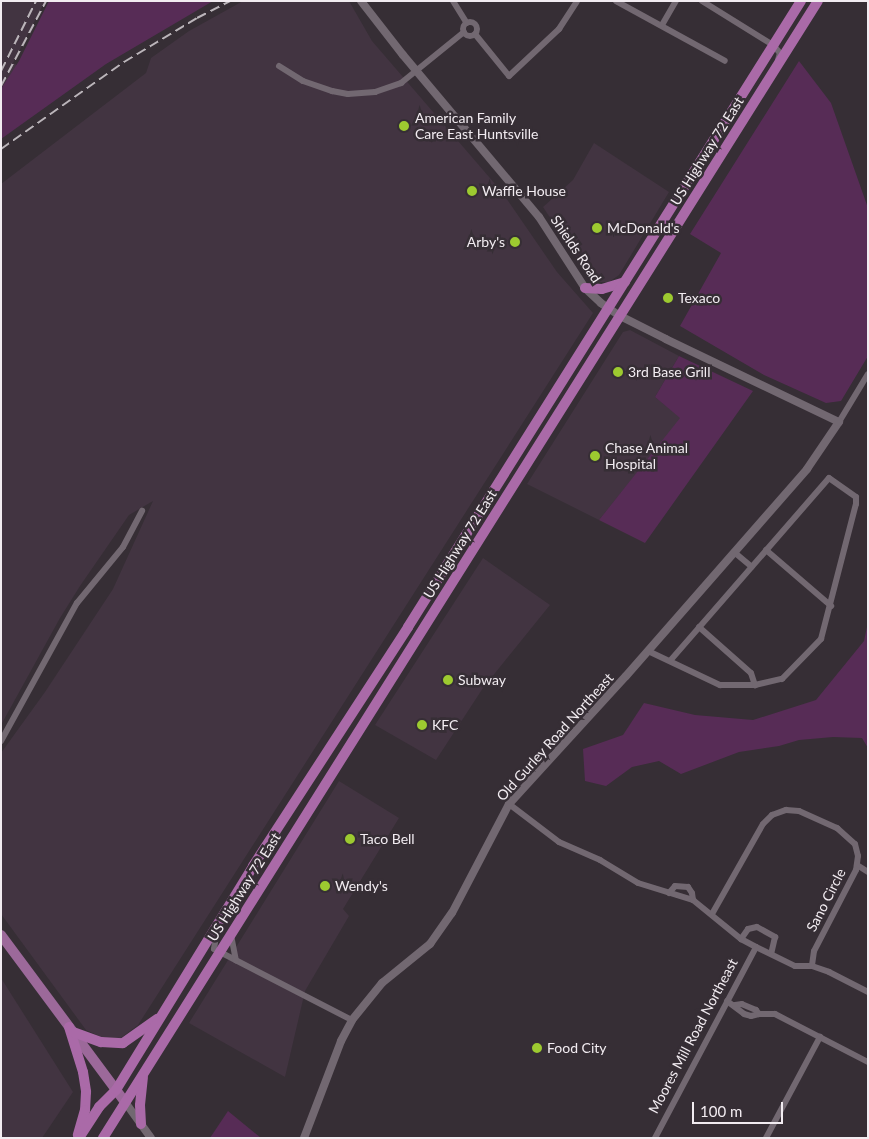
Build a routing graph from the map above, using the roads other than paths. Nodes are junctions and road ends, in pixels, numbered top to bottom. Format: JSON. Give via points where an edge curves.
{"nodes":[{"id":1,"x":362,"y":1,"type":"edge"},
{"id":2,"x":453,"y":1,"type":"edge"},
{"id":3,"x":577,"y":1,"type":"edge"},
{"id":4,"x":616,"y":1,"type":"edge"},
{"id":5,"x":676,"y":1,"type":"edge"},
{"id":6,"x":702,"y":1,"type":"edge"},
{"id":7,"x":801,"y":1,"type":"edge"},
{"id":8,"x":818,"y":1,"type":"edge"},
{"id":9,"x":466,"y":23,"type":"junction"},
{"id":10,"x":662,"y":25,"type":"junction"},
{"id":11,"x":464,"y":32,"type":"junction"},
{"id":12,"x":475,"y":34,"type":"junction"},
{"id":13,"x":773,"y":45,"type":"junction"},
{"id":14,"x":725,"y":61,"type":"dead end"},
{"id":15,"x":279,"y":66,"type":"dead end"},
{"id":16,"x":776,"y":66,"type":"junction"},
{"id":17,"x":418,"y":71,"type":"junction"},
{"id":18,"x":625,"y":282,"type":"junction"},
{"id":19,"x":585,"y":288,"type":"junction"},
{"id":20,"x":607,"y":308,"type":"junction"},
{"id":21,"x":620,"y":316,"type":"junction"},
{"id":22,"x":868,"y":374,"type":"edge"},
{"id":23,"x":839,"y":422,"type":"junction"},
{"id":24,"x":142,"y":512,"type":"dead end"},
{"id":25,"x":766,"y":550,"type":"junction"},
{"id":26,"x":734,"y":552,"type":"junction"},
{"id":27,"x":752,"y":567,"type":"junction"},
{"id":28,"x":831,"y":606,"type":"junction"},
{"id":29,"x":699,"y":627,"type":"junction"},
{"id":30,"x":648,"y":651,"type":"junction"},
{"id":31,"x":670,"y":661,"type":"junction"},
{"id":32,"x":755,"y":684,"type":"junction"},
{"id":33,"x":1,"y":740,"type":"edge"},
{"id":34,"x":509,"y":804,"type":"junction"},
{"id":35,"x":857,"y":865,"type":"junction"},
{"id":36,"x":868,"y":872,"type":"edge"},
{"id":37,"x":670,"y":893,"type":"junction"},
{"id":38,"x":693,"y":900,"type":"junction"},
{"id":39,"x":712,"y":914,"type":"junction"},
{"id":40,"x":217,"y":928,"type":"junction"},
{"id":41,"x":231,"y":934,"type":"junction"},
{"id":42,"x":1,"y":935,"type":"edge"},
{"id":43,"x":741,"y":939,"type":"junction"},
{"id":44,"x":756,"y":947,"type":"junction"},
{"id":45,"x":220,"y":952,"type":"junction"},
{"id":46,"x":771,"y":954,"type":"junction"},
{"id":47,"x":236,"y":961,"type":"junction"},
{"id":48,"x":812,"y":966,"type":"junction"},
{"id":49,"x":868,"y":992,"type":"edge"},
{"id":50,"x":727,"y":1001,"type":"junction"},
{"id":51,"x":161,"y":1016,"type":"junction"},
{"id":52,"x":352,"y":1020,"type":"junction"},
{"id":53,"x":71,"y":1030,"type":"junction"},
{"id":54,"x":820,"y":1037,"type":"junction"},
{"id":55,"x":868,"y":1062,"type":"edge"},
{"id":56,"x":143,"y":1073,"type":"junction"},
{"id":57,"x":116,"y":1090,"type":"junction"},
{"id":58,"x":125,"y":1102,"type":"junction"},
{"id":59,"x":141,"y":1124,"type":"junction"},
{"id":60,"x":78,"y":1138,"type":"edge"},
{"id":61,"x":102,"y":1138,"type":"edge"},
{"id":62,"x":151,"y":1138,"type":"edge"},
{"id":63,"x":304,"y":1138,"type":"edge"},
{"id":64,"x":655,"y":1138,"type":"edge"},
{"id":65,"x":766,"y":1138,"type":"edge"}],
"edges":[{"from":1,"to":17,"type":"street","name":"Shields Road"},
{"from":2,"to":9,"type":"street"},
{"from":3,"to":12,"type":"street","via":[[559,29],[509,76]]},
{"from":4,"to":10,"type":"street"},
{"from":5,"to":10,"type":"street"},
{"from":6,"to":13,"type":"street"},
{"from":7,"to":13,"type":"highway","name":"US Highway 72 East"},
{"from":8,"to":16,"type":"highway","name":"US Highway 72 East"},
{"from":9,"to":11,"type":"street"},
{"from":9,"to":12,"type":"street","via":[[475,24],[478,30]]},
{"from":10,"to":14,"type":"street"},
{"from":11,"to":12,"type":"street","via":[[469,36]]},
{"from":11,"to":17,"type":"street"},
{"from":13,"to":16,"type":"street","via":[[780,53]]},
{"from":13,"to":18,"type":"highway","name":"US Highway 72 East"},
{"from":15,"to":17,"type":"street","via":[[317,87],[348,94],[387,88]]},
{"from":16,"to":21,"type":"highway","name":"US Highway 72 East"},
{"from":17,"to":19,"type":"street","name":"Shields Road","via":[[545,224]]},
{"from":18,"to":19,"type":"highway","via":[[602,289]]},
{"from":18,"to":20,"type":"highway","name":"US Highway 72 East"},
{"from":19,"to":20,"type":"street","name":"Shields Road"},
{"from":20,"to":21,"type":"street","name":"Shields Road"},
{"from":20,"to":40,"type":"highway","name":"US Highway 72 East","via":[[408,627],[253,866]]},
{"from":21,"to":23,"type":"street","name":"Shields Road"},
{"from":21,"to":41,"type":"highway","name":"US Highway 72 East"},
{"from":22,"to":23,"type":"street","name":"Old Gurley Road Northeast"},
{"from":23,"to":26,"type":"street","name":"Old Gurley Road Northeast","via":[[807,469]]},
{"from":24,"to":33,"type":"street","via":[[123,547],[77,604]]},
{"from":25,"to":27,"type":"street"},
{"from":25,"to":28,"type":"street"},
{"from":25,"to":28,"type":"street","via":[[829,478],[856,497]]},
{"from":26,"to":27,"type":"street"},
{"from":26,"to":30,"type":"street","name":"Old Gurley Road Northeast"},
{"from":27,"to":29,"type":"street"},
{"from":28,"to":32,"type":"street","via":[[822,639],[797,666],[782,679]]},
{"from":29,"to":31,"type":"street"},
{"from":29,"to":32,"type":"street","via":[[751,673]]},
{"from":30,"to":31,"type":"street"},
{"from":30,"to":34,"type":"street","name":"Old Gurley Road Northeast"},
{"from":31,"to":32,"type":"street","via":[[720,685]]},
{"from":34,"to":37,"type":"street","via":[[559,842],[600,860],[638,883]]},
{"from":34,"to":52,"type":"street","name":"Old Gurley Road Northeast","via":[[452,914],[430,944],[382,983]]},
{"from":35,"to":36,"type":"street"},
{"from":35,"to":39,"type":"street","name":"Sano Circle","via":[[855,844],[845,834],[810,814],[786,810],[772,815],[763,824]]},
{"from":35,"to":48,"type":"street","name":"Sano Circle","via":[[814,951]]},
{"from":37,"to":38,"type":"street"},
{"from":37,"to":38,"type":"street","via":[[675,886],[688,887]]},
{"from":38,"to":39,"type":"street"},
{"from":39,"to":43,"type":"street"},
{"from":40,"to":45,"type":"street","via":[[214,949]]},
{"from":40,"to":51,"type":"highway","name":"US Highway 72 East"},
{"from":41,"to":45,"type":"highway","name":"US Highway 72 East"},
{"from":41,"to":47,"type":"street"},
{"from":42,"to":53,"type":"main road"},
{"from":43,"to":44,"type":"street"},
{"from":43,"to":46,"type":"street","via":[[748,929],[757,927],[775,937]]},
{"from":44,"to":46,"type":"street"},
{"from":44,"to":50,"type":"street","name":"Moores Mill Road Northeast"},
{"from":45,"to":47,"type":"street"},
{"from":45,"to":56,"type":"highway","name":"US Highway 72 East"},
{"from":46,"to":48,"type":"street","via":[[795,966]]},
{"from":47,"to":52,"type":"street"},
{"from":48,"to":49,"type":"street"},
{"from":50,"to":54,"type":"street","via":[[744,1014],[775,1014]]},
{"from":50,"to":64,"type":"street","name":"Moores Mill Road Northeast"},
{"from":51,"to":53,"type":"highway","via":[[123,1043],[101,1042]]},
{"from":51,"to":57,"type":"highway","name":"US Highway 72 East"},
{"from":52,"to":63,"type":"street","name":"Old Gurley Road Northeast"},
{"from":53,"to":57,"type":"main road"},
{"from":53,"to":60,"type":"highway","via":[[86,1092]]},
{"from":54,"to":55,"type":"street"},
{"from":54,"to":65,"type":"street"},
{"from":56,"to":58,"type":"highway","name":"US Highway 72 East"},
{"from":56,"to":59,"type":"highway"},
{"from":57,"to":58,"type":"main road"},
{"from":57,"to":60,"type":"highway","name":"US Highway 72 East","via":[[99,1107]]},
{"from":58,"to":59,"type":"street"},
{"from":58,"to":61,"type":"highway","name":"US Highway 72 East"},
{"from":59,"to":62,"type":"street"}]}
